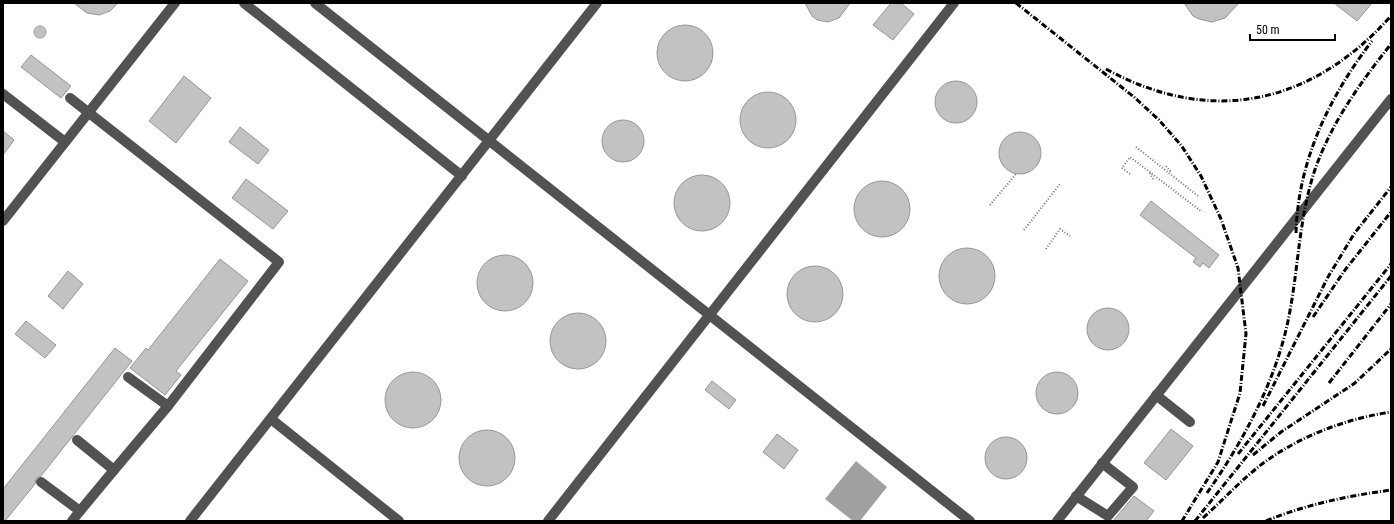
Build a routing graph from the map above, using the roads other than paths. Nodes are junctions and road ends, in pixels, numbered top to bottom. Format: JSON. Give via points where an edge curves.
{"nodes":[{"id":1,"x":175,"y":3,"type":"edge"},
{"id":2,"x":244,"y":3,"type":"edge"},
{"id":3,"x":315,"y":3,"type":"edge"},
{"id":4,"x":597,"y":3,"type":"edge"},
{"id":5,"x":954,"y":3,"type":"edge"},
{"id":6,"x":3,"y":94,"type":"edge"},
{"id":7,"x":70,"y":98,"type":"dead end"},
{"id":8,"x":1391,"y":99,"type":"edge"},
{"id":9,"x":89,"y":112,"type":"junction"},
{"id":10,"x":65,"y":142,"type":"junction"},
{"id":11,"x":489,"y":142,"type":"junction"},
{"id":12,"x":462,"y":176,"type":"junction"},
{"id":13,"x":3,"y":221,"type":"edge"},
{"id":14,"x":710,"y":316,"type":"junction"},
{"id":15,"x":128,"y":377,"type":"dead end"},
{"id":16,"x":1156,"y":395,"type":"junction"},
{"id":17,"x":168,"y":406,"type":"junction"},
{"id":18,"x":270,"y":419,"type":"junction"},
{"id":19,"x":1190,"y":422,"type":"dead end"},
{"id":20,"x":77,"y":440,"type":"dead end"},
{"id":21,"x":1102,"y":463,"type":"junction"},
{"id":22,"x":114,"y":470,"type":"junction"},
{"id":23,"x":41,"y":482,"type":"dead end"},
{"id":24,"x":1076,"y":496,"type":"junction"},
{"id":25,"x":80,"y":511,"type":"junction"},
{"id":26,"x":72,"y":521,"type":"edge"},
{"id":27,"x":190,"y":521,"type":"edge"},
{"id":28,"x":399,"y":521,"type":"edge"},
{"id":29,"x":548,"y":521,"type":"edge"},
{"id":30,"x":970,"y":521,"type":"edge"},
{"id":31,"x":1057,"y":521,"type":"edge"}],
"edges":[{"from":1,"to":9,"type":"lane"},
{"from":2,"to":12,"type":"lane"},
{"from":3,"to":11,"type":"lane"},
{"from":4,"to":11,"type":"lane"},
{"from":5,"to":14,"type":"lane"},
{"from":6,"to":10,"type":"lane"},
{"from":7,"to":9,"type":"lane"},
{"from":8,"to":16,"type":"lane"},
{"from":9,"to":10,"type":"lane"},
{"from":9,"to":17,"type":"lane","via":[[278,262]]},
{"from":10,"to":13,"type":"lane"},
{"from":11,"to":12,"type":"lane"},
{"from":11,"to":14,"type":"lane"},
{"from":12,"to":18,"type":"lane"},
{"from":14,"to":29,"type":"lane"},
{"from":14,"to":30,"type":"lane"},
{"from":15,"to":17,"type":"lane"},
{"from":16,"to":19,"type":"lane"},
{"from":16,"to":21,"type":"lane"},
{"from":17,"to":22,"type":"lane"},
{"from":18,"to":27,"type":"lane"},
{"from":18,"to":28,"type":"lane"},
{"from":20,"to":22,"type":"lane"},
{"from":21,"to":24,"type":"lane"},
{"from":21,"to":24,"type":"lane","via":[[1133,487],[1108,516]]},
{"from":22,"to":25,"type":"lane"},
{"from":23,"to":25,"type":"lane"},
{"from":24,"to":31,"type":"lane"},
{"from":25,"to":26,"type":"lane"}]}
